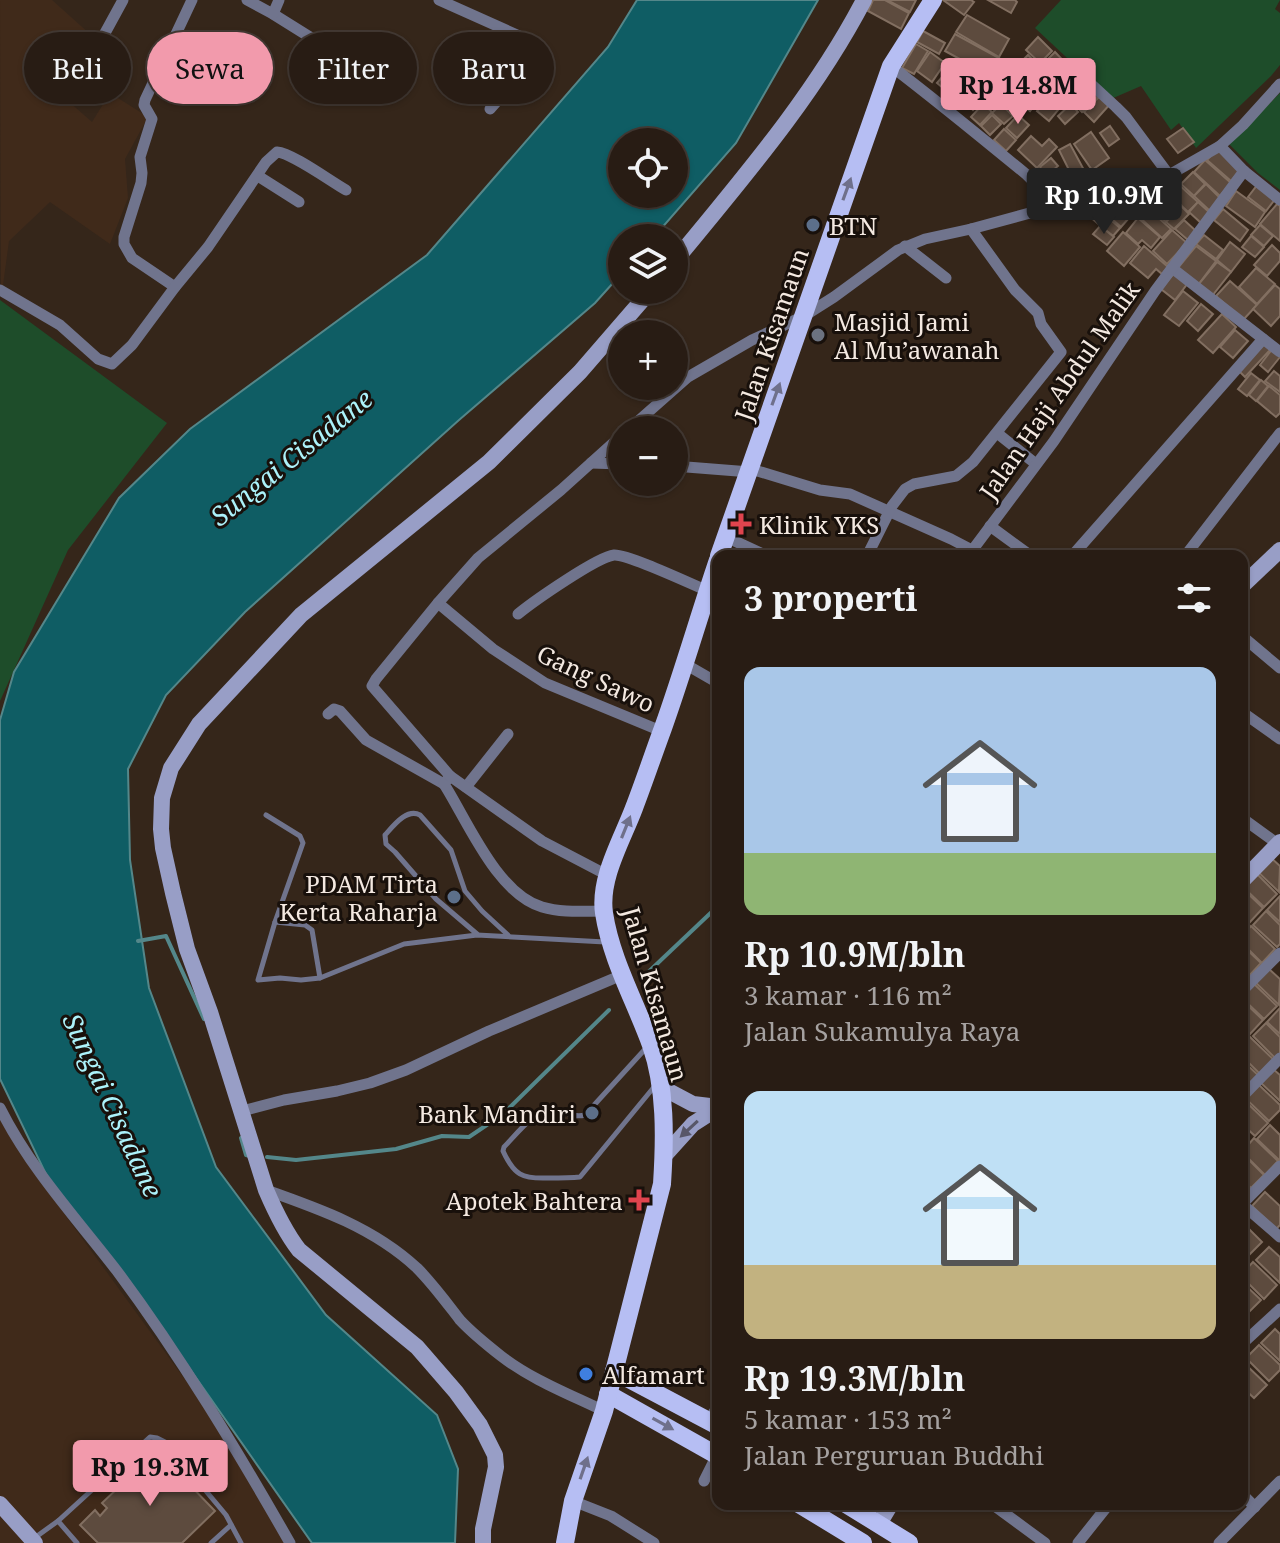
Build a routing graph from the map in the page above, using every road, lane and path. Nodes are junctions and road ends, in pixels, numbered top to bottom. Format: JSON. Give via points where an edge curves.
{"nodes":[{"id":1,"x":123,"y":0,"type":"edge"},
{"id":2,"x":192,"y":0,"type":"edge"},
{"id":3,"x":247,"y":0,"type":"edge"},
{"id":4,"x":279,"y":0,"type":"edge"},
{"id":5,"x":439,"y":0,"type":"edge"},
{"id":6,"x":864,"y":0,"type":"edge"},
{"id":7,"x":933,"y":0,"type":"edge"},
{"id":8,"x":273,"y":14,"type":"junction"},
{"id":9,"x":106,"y":32,"type":"edge"},
{"id":10,"x":302,"y":32,"type":"edge"},
{"id":11,"x":891,"y":66,"type":"junction"},
{"id":12,"x":1071,"y":78,"type":"dead end"},
{"id":13,"x":1280,"y":84,"type":"edge"},
{"id":14,"x":490,"y":109,"type":"dead end"},
{"id":15,"x":1220,"y":146,"type":"junction"},
{"id":16,"x":1244,"y":171,"type":"junction"},
{"id":17,"x":1169,"y":175,"type":"junction"},
{"id":18,"x":258,"y":176,"type":"junction"},
{"id":19,"x":346,"y":190,"type":"dead end"},
{"id":20,"x":1280,"y":200,"type":"edge"},
{"id":21,"x":299,"y":202,"type":"dead end"},
{"id":22,"x":1048,"y":209,"type":"junction"},
{"id":23,"x":971,"y":229,"type":"junction"},
{"id":24,"x":688,"y":244,"type":"edge"},
{"id":25,"x":905,"y":246,"type":"junction"},
{"id":26,"x":1172,"y":268,"type":"junction"},
{"id":27,"x":946,"y":278,"type":"dead end"},
{"id":28,"x":175,"y":287,"type":"junction"},
{"id":29,"x":0,"y":290,"type":"edge"},
{"id":30,"x":639,"y":304,"type":"edge"},
{"id":31,"x":804,"y":316,"type":"junction"},
{"id":32,"x":1263,"y":339,"type":"junction"},
{"id":33,"x":1279,"y":348,"type":"edge"},
{"id":34,"x":644,"y":416,"type":"edge"},
{"id":35,"x":997,"y":433,"type":"junction"},
{"id":36,"x":1280,"y":433,"type":"edge"},
{"id":37,"x":608,"y":448,"type":"edge"},
{"id":38,"x":591,"y":463,"type":"junction"},
{"id":39,"x":608,"y":464,"type":"edge"},
{"id":40,"x":1036,"y":464,"type":"junction"},
{"id":41,"x":688,"y":467,"type":"edge"},
{"id":42,"x":750,"y":471,"type":"junction"},
{"id":43,"x":890,"y":513,"type":"junction"},
{"id":44,"x":990,"y":526,"type":"junction"},
{"id":45,"x":726,"y":537,"type":"junction"},
{"id":46,"x":722,"y":550,"type":"edge"},
{"id":47,"x":754,"y":550,"type":"edge"},
{"id":48,"x":870,"y":550,"type":"edge"},
{"id":49,"x":966,"y":550,"type":"edge"},
{"id":50,"x":972,"y":550,"type":"edge"},
{"id":51,"x":1023,"y":550,"type":"edge"},
{"id":52,"x":1077,"y":550,"type":"edge"},
{"id":53,"x":1190,"y":550,"type":"edge"},
{"id":54,"x":1280,"y":550,"type":"edge"},
{"id":55,"x":1248,"y":580,"type":"edge"},
{"id":56,"x":711,"y":598,"type":"edge"},
{"id":57,"x":438,"y":603,"type":"junction"},
{"id":58,"x":518,"y":614,"type":"dead end"},
{"id":59,"x":1248,"y":641,"type":"edge"},
{"id":60,"x":685,"y":664,"type":"junction"},
{"id":61,"x":1280,"y":668,"type":"edge"},
{"id":62,"x":712,"y":680,"type":"edge"},
{"id":63,"x":328,"y":714,"type":"dead end"},
{"id":64,"x":1248,"y":716,"type":"edge"},
{"id":65,"x":661,"y":731,"type":"junction"},
{"id":66,"x":508,"y":734,"type":"dead end"},
{"id":67,"x":1280,"y":739,"type":"edge"},
{"id":68,"x":447,"y":780,"type":"junction"},
{"id":69,"x":466,"y":787,"type":"junction"},
{"id":70,"x":266,"y":815,"type":"dead end"},
{"id":71,"x":1248,"y":822,"type":"edge"},
{"id":72,"x":1279,"y":843,"type":"edge"},
{"id":73,"x":607,"y":875,"type":"junction"},
{"id":74,"x":1248,"y":875,"type":"edge"},
{"id":75,"x":604,"y":911,"type":"junction"},
{"id":76,"x":275,"y":922,"type":"junction"},
{"id":77,"x":477,"y":935,"type":"junction"},
{"id":78,"x":510,"y":936,"type":"junction"},
{"id":79,"x":611,"y":943,"type":"junction"},
{"id":80,"x":1280,"y":953,"type":"edge"},
{"id":81,"x":622,"y":975,"type":"junction"},
{"id":82,"x":320,"y":978,"type":"junction"},
{"id":83,"x":1248,"y":985,"type":"edge"},
{"id":84,"x":650,"y":1044,"type":"junction"},
{"id":85,"x":1280,"y":1058,"type":"edge"},
{"id":86,"x":660,"y":1084,"type":"junction"},
{"id":87,"x":1248,"y":1091,"type":"edge"},
{"id":88,"x":712,"y":1107,"type":"edge"},
{"id":89,"x":0,"y":1108,"type":"edge"},
{"id":90,"x":242,"y":1111,"type":"junction"},
{"id":91,"x":712,"y":1112,"type":"edge"},
{"id":92,"x":665,"y":1155,"type":"junction"},
{"id":93,"x":1280,"y":1166,"type":"edge"},
{"id":94,"x":266,"y":1190,"type":"junction"},
{"id":95,"x":1248,"y":1198,"type":"edge"},
{"id":96,"x":1248,"y":1209,"type":"edge"},
{"id":97,"x":1280,"y":1237,"type":"edge"},
{"id":98,"x":1280,"y":1309,"type":"edge"},
{"id":99,"x":1248,"y":1338,"type":"edge"},
{"id":100,"x":614,"y":1371,"type":"junction"},
{"id":101,"x":606,"y":1402,"type":"junction"},
{"id":102,"x":712,"y":1416,"type":"edge"},
{"id":103,"x":712,"y":1453,"type":"edge"},
{"id":104,"x":712,"y":1465,"type":"edge"},
{"id":105,"x":704,"y":1481,"type":"dead end"},
{"id":106,"x":1280,"y":1481,"type":"edge"},
{"id":107,"x":1248,"y":1500,"type":"edge"},
{"id":108,"x":573,"y":1501,"type":"junction"},
{"id":109,"x":0,"y":1504,"type":"edge"},
{"id":110,"x":1255,"y":1507,"type":"junction"},
{"id":111,"x":809,"y":1510,"type":"edge"},
{"id":112,"x":856,"y":1510,"type":"edge"},
{"id":113,"x":887,"y":1510,"type":"edge"},
{"id":114,"x":1000,"y":1510,"type":"edge"},
{"id":115,"x":1104,"y":1510,"type":"edge"},
{"id":116,"x":58,"y":1521,"type":"junction"},
{"id":117,"x":879,"y":1524,"type":"junction"},
{"id":118,"x":231,"y":1525,"type":"junction"},
{"id":119,"x":34,"y":1541,"type":"edge"},
{"id":120,"x":77,"y":1543,"type":"edge"},
{"id":121,"x":211,"y":1543,"type":"edge"},
{"id":122,"x":241,"y":1543,"type":"edge"},
{"id":123,"x":290,"y":1543,"type":"edge"},
{"id":124,"x":483,"y":1543,"type":"edge"},
{"id":125,"x":565,"y":1543,"type":"edge"},
{"id":126,"x":654,"y":1543,"type":"edge"},
{"id":127,"x":863,"y":1543,"type":"edge"},
{"id":128,"x":909,"y":1543,"type":"edge"},
{"id":129,"x":1045,"y":1543,"type":"edge"},
{"id":130,"x":1078,"y":1543,"type":"edge"},
{"id":131,"x":1219,"y":1543,"type":"edge"}],
"edges":[{"from":1,"to":9,"type":"street"},
{"from":2,"to":28,"type":"street","via":[[145,100],[152,119],[140,157],[141,183],[124,237],[132,258]]},
{"from":3,"to":8,"type":"street"},
{"from":4,"to":8,"type":"street"},
{"from":5,"to":14,"type":"street","via":[[539,49]]},
{"from":6,"to":24,"type":"street","via":[[790,117]]},
{"from":7,"to":11,"type":"main road","name":"Jalan Kisamaun"},
{"from":8,"to":10,"type":"street"},
{"from":11,"to":22,"type":"street","via":[[1027,175]]},
{"from":31,"to":11,"type":"main road","name":"Jalan Kisamaun","one_way":true},
{"from":12,"to":17,"type":"street","via":[[1090,83],[1116,107]]},
{"from":13,"to":15,"type":"street"},
{"from":15,"to":16,"type":"street"},
{"from":15,"to":17,"type":"street"},
{"from":16,"to":20,"type":"street"},
{"from":16,"to":26,"type":"street","name":"Jalan Haji Abdul Malik"},
{"from":17,"to":22,"type":"street"},
{"from":18,"to":19,"type":"street","via":[[271,157],[283,152]]},
{"from":18,"to":21,"type":"street"},
{"from":18,"to":28,"type":"street"},
{"from":22,"to":23,"type":"street"},
{"from":23,"to":25,"type":"street"},
{"from":23,"to":35,"type":"street","via":[[1038,313],[1061,352]]},
{"from":25,"to":27,"type":"street"},
{"from":25,"to":31,"type":"street"},
{"from":26,"to":32,"type":"street"},
{"from":26,"to":40,"type":"street","name":"Jalan Haji Abdul Malik"},
{"from":28,"to":29,"type":"street","via":[[112,364]]},
{"from":30,"to":90,"type":"street","via":[[580,372],[489,462],[301,615],[199,724],[171,768],[162,798],[166,861],[187,949]]},
{"from":31,"to":34,"type":"street","via":[[688,377]]},
{"from":42,"to":31,"type":"main road","name":"Jalan Kisamaun","one_way":true},
{"from":32,"to":33,"type":"street"},
{"from":32,"to":52,"type":"street"},
{"from":35,"to":40,"type":"street"},
{"from":35,"to":43,"type":"street","via":[[956,476],[905,489]]},
{"from":36,"to":53,"type":"street"},
{"from":37,"to":38,"type":"street"},
{"from":38,"to":39,"type":"street"},
{"from":38,"to":57,"type":"street","via":[[478,558]]},
{"from":40,"to":44,"type":"street","name":"Jalan Haji Abdul Malik"},
{"from":41,"to":42,"type":"street"},
{"from":42,"to":43,"type":"street","via":[[850,494]]},
{"from":42,"to":45,"type":"main road","name":"Jalan Kisamaun"},
{"from":43,"to":48,"type":"street"},
{"from":43,"to":49,"type":"street"},
{"from":44,"to":50,"type":"street","name":"Jalan Haji Abdul Malik"},
{"from":44,"to":51,"type":"street"},
{"from":45,"to":46,"type":"main road","name":"Jalan Kisamaun"},
{"from":45,"to":47,"type":"street"},
{"from":54,"to":55,"type":"street"},
{"from":56,"to":58,"type":"street","via":[[614,555]]},
{"from":56,"to":60,"type":"main road","name":"Jalan Kisamaun"},
{"from":57,"to":65,"type":"street","name":"Gang Sawo","via":[[545,683]]},
{"from":57,"to":68,"type":"street","via":[[372,686]]},
{"from":59,"to":61,"type":"street"},
{"from":60,"to":62,"type":"street"},
{"from":60,"to":65,"type":"main road","name":"Jalan Kisamaun"},
{"from":63,"to":68,"type":"street","via":[[340,711],[366,740]]},
{"from":64,"to":67,"type":"street"},
{"from":73,"to":65,"type":"main road","name":"Jalan Kisamaun","one_way":true},
{"from":66,"to":69,"type":"street"},
{"from":68,"to":69,"type":"street"},
{"from":68,"to":75,"type":"street","via":[[487,858],[524,897],[561,911]]},
{"from":69,"to":73,"type":"street","via":[[542,841]]},
{"from":70,"to":76,"type":"lane","via":[[303,843]]},
{"from":71,"to":72,"type":"street"},
{"from":72,"to":74,"type":"street"},
{"from":73,"to":75,"type":"main road","name":"Jalan Kisamaun"},
{"from":75,"to":79,"type":"main road","name":"Jalan Kisamaun"},
{"from":76,"to":82,"type":"lane","via":[[312,930]]},
{"from":76,"to":82,"type":"lane","via":[[258,980]]},
{"from":77,"to":78,"type":"lane"},
{"from":77,"to":78,"type":"lane","via":[[386,844],[385,835],[410,813],[420,815],[451,850],[465,891]]},
{"from":77,"to":82,"type":"lane","via":[[404,944]]},
{"from":78,"to":79,"type":"lane"},
{"from":79,"to":81,"type":"main road","name":"Jalan Kisamaun"},
{"from":80,"to":83,"type":"street"},
{"from":81,"to":84,"type":"main road","name":"Jalan Kisamaun"},
{"from":81,"to":90,"type":"street","via":[[370,1083]]},
{"from":84,"to":86,"type":"main road","name":"Jalan Kisamaun"},
{"from":84,"to":86,"type":"lane","via":[[585,1115],[540,1111],[503,1151],[518,1174],[529,1179],[580,1177]]},
{"from":85,"to":87,"type":"street"},
{"from":86,"to":88,"type":"street","via":[[693,1104]]},
{"from":86,"to":92,"type":"main road","name":"Jalan Kisamaun"},
{"from":89,"to":123,"type":"street","via":[[31,1159],[180,1362]]},
{"from":90,"to":94,"type":"street"},
{"from":91,"to":92,"type":"street","one_way":true},
{"from":92,"to":100,"type":"main road","name":"Jalan Kisamaun"},
{"from":93,"to":95,"type":"street"},
{"from":94,"to":101,"type":"street","via":[[335,1215],[381,1240],[419,1270],[462,1322],[503,1357],[556,1389]]},
{"from":94,"to":124,"type":"street","via":[[299,1250],[417,1347],[480,1425],[496,1467]]},
{"from":96,"to":97,"type":"street"},
{"from":98,"to":99,"type":"street"},
{"from":100,"to":101,"type":"main road","name":"Jalan Kisamaun"},
{"from":100,"to":102,"type":"main road"},
{"from":101,"to":103,"type":"main road","one_way":true},
{"from":108,"to":101,"type":"main road","name":"Jalan Kisamaun","one_way":true},
{"from":104,"to":105,"type":"street"},
{"from":106,"to":110,"type":"street"},
{"from":107,"to":110,"type":"street"},
{"from":108,"to":125,"type":"main road","name":"Jalan Kisamaun"},
{"from":108,"to":126,"type":"street","via":[[611,1516]]},
{"from":109,"to":119,"type":"street"},
{"from":110,"to":131,"type":"street"},
{"from":111,"to":127,"type":"main road"},
{"from":112,"to":117,"type":"main road"},
{"from":113,"to":117,"type":"street"},
{"from":114,"to":129,"type":"street"},
{"from":115,"to":130,"type":"street"},
{"from":116,"to":118,"type":"lane","via":[[150,1437],[165,1442]]},
{"from":116,"to":119,"type":"lane"},
{"from":116,"to":120,"type":"lane"},
{"from":117,"to":128,"type":"main road"},
{"from":118,"to":121,"type":"lane"},
{"from":118,"to":122,"type":"lane"}]}
